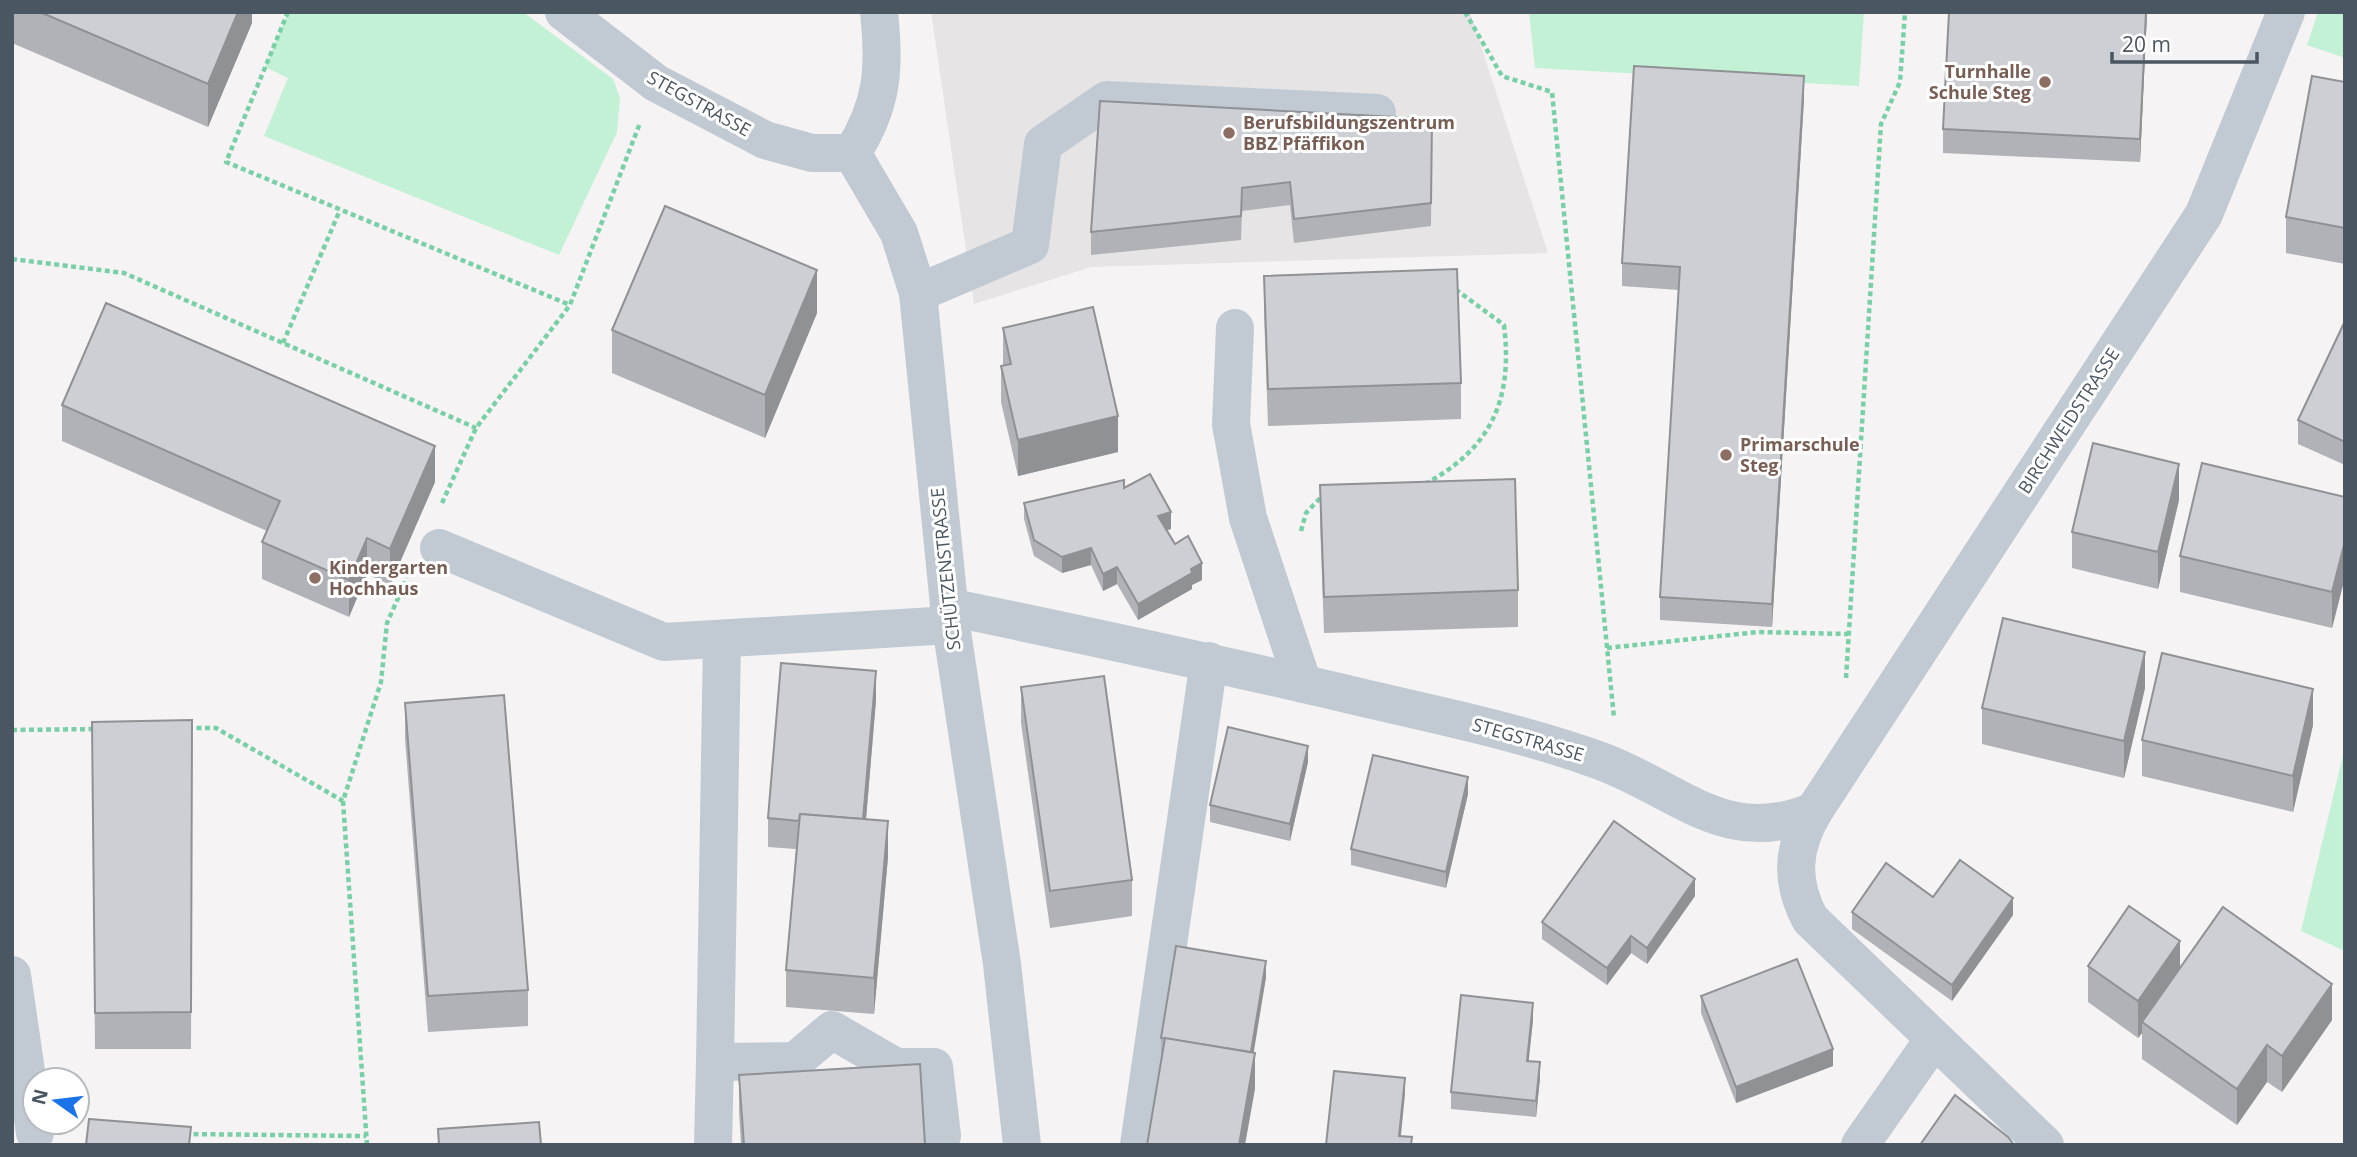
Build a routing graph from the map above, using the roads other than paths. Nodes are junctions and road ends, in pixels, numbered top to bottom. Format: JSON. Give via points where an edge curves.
{"nodes":[{"id":1,"x":564,"y":12,"type":"edge"},
{"id":2,"x":879,"y":12,"type":"edge"},
{"id":3,"x":2286,"y":12,"type":"edge"},
{"id":4,"x":1377,"y":113,"type":"edge"},
{"id":5,"x":852,"y":153,"type":"junction"},
{"id":6,"x":918,"y":293,"type":"junction"},
{"id":7,"x":1235,"y":328,"type":"dead end"},
{"id":8,"x":438,"y":531,"type":"road end"},
{"id":9,"x":950,"y":616,"type":"junction"},
{"id":10,"x":722,"y":639,"type":"junction"},
{"id":11,"x":1209,"y":661,"type":"junction"},
{"id":12,"x":1303,"y":684,"type":"junction"},
{"id":13,"x":1814,"y":811,"type":"junction"},
{"id":14,"x":12,"y":975,"type":"edge"},
{"id":15,"x":1934,"y":1039,"type":"junction"},
{"id":16,"x":715,"y":1062,"type":"junction"},
{"id":17,"x":25,"y":1066,"type":"edge"},
{"id":18,"x":942,"y":1136,"type":"dead end"},
{"id":19,"x":713,"y":1145,"type":"edge"},
{"id":20,"x":1022,"y":1145,"type":"edge"},
{"id":21,"x":1139,"y":1145,"type":"edge"},
{"id":22,"x":1860,"y":1145,"type":"edge"},
{"id":23,"x":2045,"y":1145,"type":"edge"}],
"edges":[{"from":1,"to":5,"type":"street","name":"STEGSTRASSE","via":[[656,83],[775,144],[812,153]]},
{"from":2,"to":5,"type":"street","via":[[884,57],[881,83],[866,132]]},
{"from":3,"to":13,"type":"street","name":"BIRCHWEIDSTRASSE","via":[[2204,214]]},
{"from":4,"to":6,"type":"street","via":[[1107,100],[1043,144],[1030,245]]},
{"from":5,"to":6,"type":"street","name":"SCHÜTZENSTRASSE","via":[[899,233]]},
{"from":6,"to":9,"type":"street","name":"SCHÜTZENSTRASSE"},
{"from":7,"to":12,"type":"street","via":[[1231,424],[1248,518]]},
{"from":8,"to":10,"type":"street","name":"STEGSTRASSE","via":[[664,642]]},
{"from":9,"to":10,"type":"street","name":"STEGSTRASSE"},
{"from":9,"to":11,"type":"street","name":"STEGSTRASSE"},
{"from":9,"to":20,"type":"street","name":"SCHÜTZENSTRASSE","via":[[1002,964]]},
{"from":10,"to":16,"type":"street"},
{"from":11,"to":12,"type":"street","name":"STEGSTRASSE"},
{"from":11,"to":21,"type":"street"},
{"from":12,"to":13,"type":"street","name":"STEGSTRASSE","via":[[1545,741],[1619,768],[1722,820],[1767,825]]},
{"from":13,"to":15,"type":"street","via":[[1797,846],[1795,865],[1796,884],[1810,919]]},
{"from":14,"to":17,"type":"street"},
{"from":15,"to":22,"type":"street"},
{"from":15,"to":23,"type":"street"},
{"from":16,"to":18,"type":"street","via":[[795,1061],[832,1030],[896,1067],[934,1067]]},
{"from":16,"to":19,"type":"street"}]}
